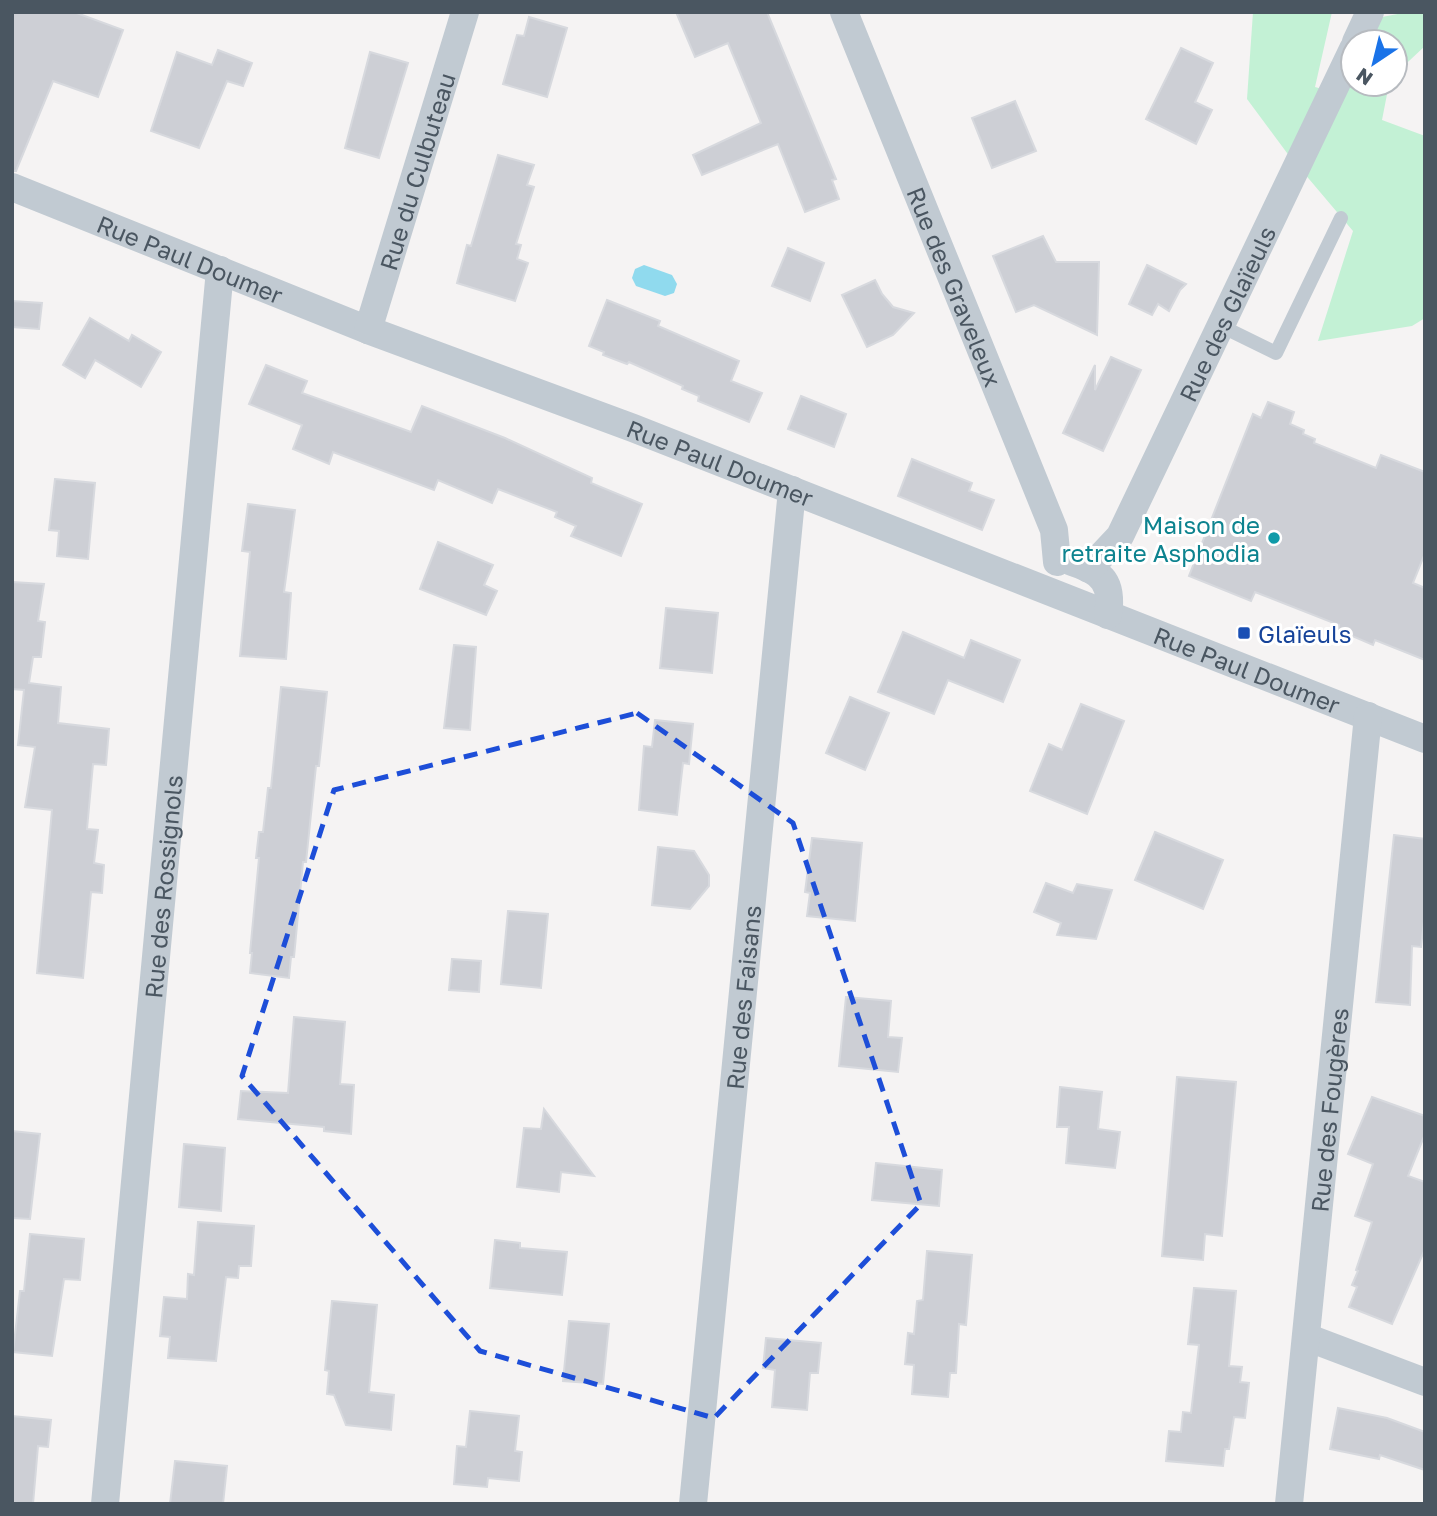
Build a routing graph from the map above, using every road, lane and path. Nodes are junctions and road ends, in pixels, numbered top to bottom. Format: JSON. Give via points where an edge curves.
{"nodes":[{"id":1,"x":465,"y":12,"type":"edge"},
{"id":2,"x":844,"y":12,"type":"edge"},
{"id":3,"x":1370,"y":12,"type":"edge"},
{"id":4,"x":1363,"y":28,"type":"edge"},
{"id":5,"x":1339,"y":77,"type":"edge"},
{"id":6,"x":12,"y":187,"type":"edge"},
{"id":7,"x":1341,"y":218,"type":"dead end"},
{"id":8,"x":220,"y":270,"type":"junction"},
{"id":9,"x":1221,"y":326,"type":"junction"},
{"id":10,"x":368,"y":330,"type":"junction"},
{"id":11,"x":792,"y":490,"type":"junction"},
{"id":12,"x":1057,"y":562,"type":"junction"},
{"id":13,"x":1089,"y":569,"type":"junction"},
{"id":14,"x":1035,"y":587,"type":"junction"},
{"id":15,"x":1108,"y":615,"type":"junction"},
{"id":16,"x":1368,"y":716,"type":"junction"},
{"id":17,"x":1425,"y":739,"type":"edge"},
{"id":18,"x":1306,"y":1337,"type":"junction"},
{"id":19,"x":1425,"y":1382,"type":"edge"},
{"id":20,"x":105,"y":1504,"type":"edge"},
{"id":21,"x":693,"y":1504,"type":"edge"},
{"id":22,"x":1289,"y":1504,"type":"edge"}],
"edges":[{"from":1,"to":10,"type":"street","name":"Rue du Culbuteau"},
{"from":2,"to":12,"type":"street","name":"Rue des Graveleux","via":[[1054,530]]},
{"from":3,"to":4,"type":"street"},
{"from":5,"to":9,"type":"street","name":"Rue des Glaïeuls"},
{"from":6,"to":8,"type":"street","name":"Rue Paul Doumer"},
{"from":7,"to":9,"type":"lane","via":[[1276,353]]},
{"from":8,"to":10,"type":"street","name":"Rue Paul Doumer"},
{"from":8,"to":20,"type":"street","name":"Rue des Rossignols"},
{"from":9,"to":13,"type":"street","name":"Rue des Glaïeuls","via":[[1120,536]]},
{"from":10,"to":11,"type":"street","name":"Rue Paul Doumer"},
{"from":11,"to":14,"type":"street","name":"Rue Paul Doumer"},
{"from":11,"to":21,"type":"street","name":"Rue des Faisans"},
{"from":12,"to":13,"type":"street"},
{"from":12,"to":14,"type":"street","via":[[1042,571]]},
{"from":13,"to":15,"type":"street","via":[[1102,578],[1111,595]]},
{"from":14,"to":15,"type":"street","name":"Rue Paul Doumer"},
{"from":15,"to":16,"type":"street","name":"Rue Paul Doumer"},
{"from":16,"to":17,"type":"street","name":"Rue Paul Doumer"},
{"from":16,"to":18,"type":"street","name":"Rue des Fougères"},
{"from":18,"to":19,"type":"street"},
{"from":18,"to":22,"type":"street","name":"Rue des Fougères"}]}
